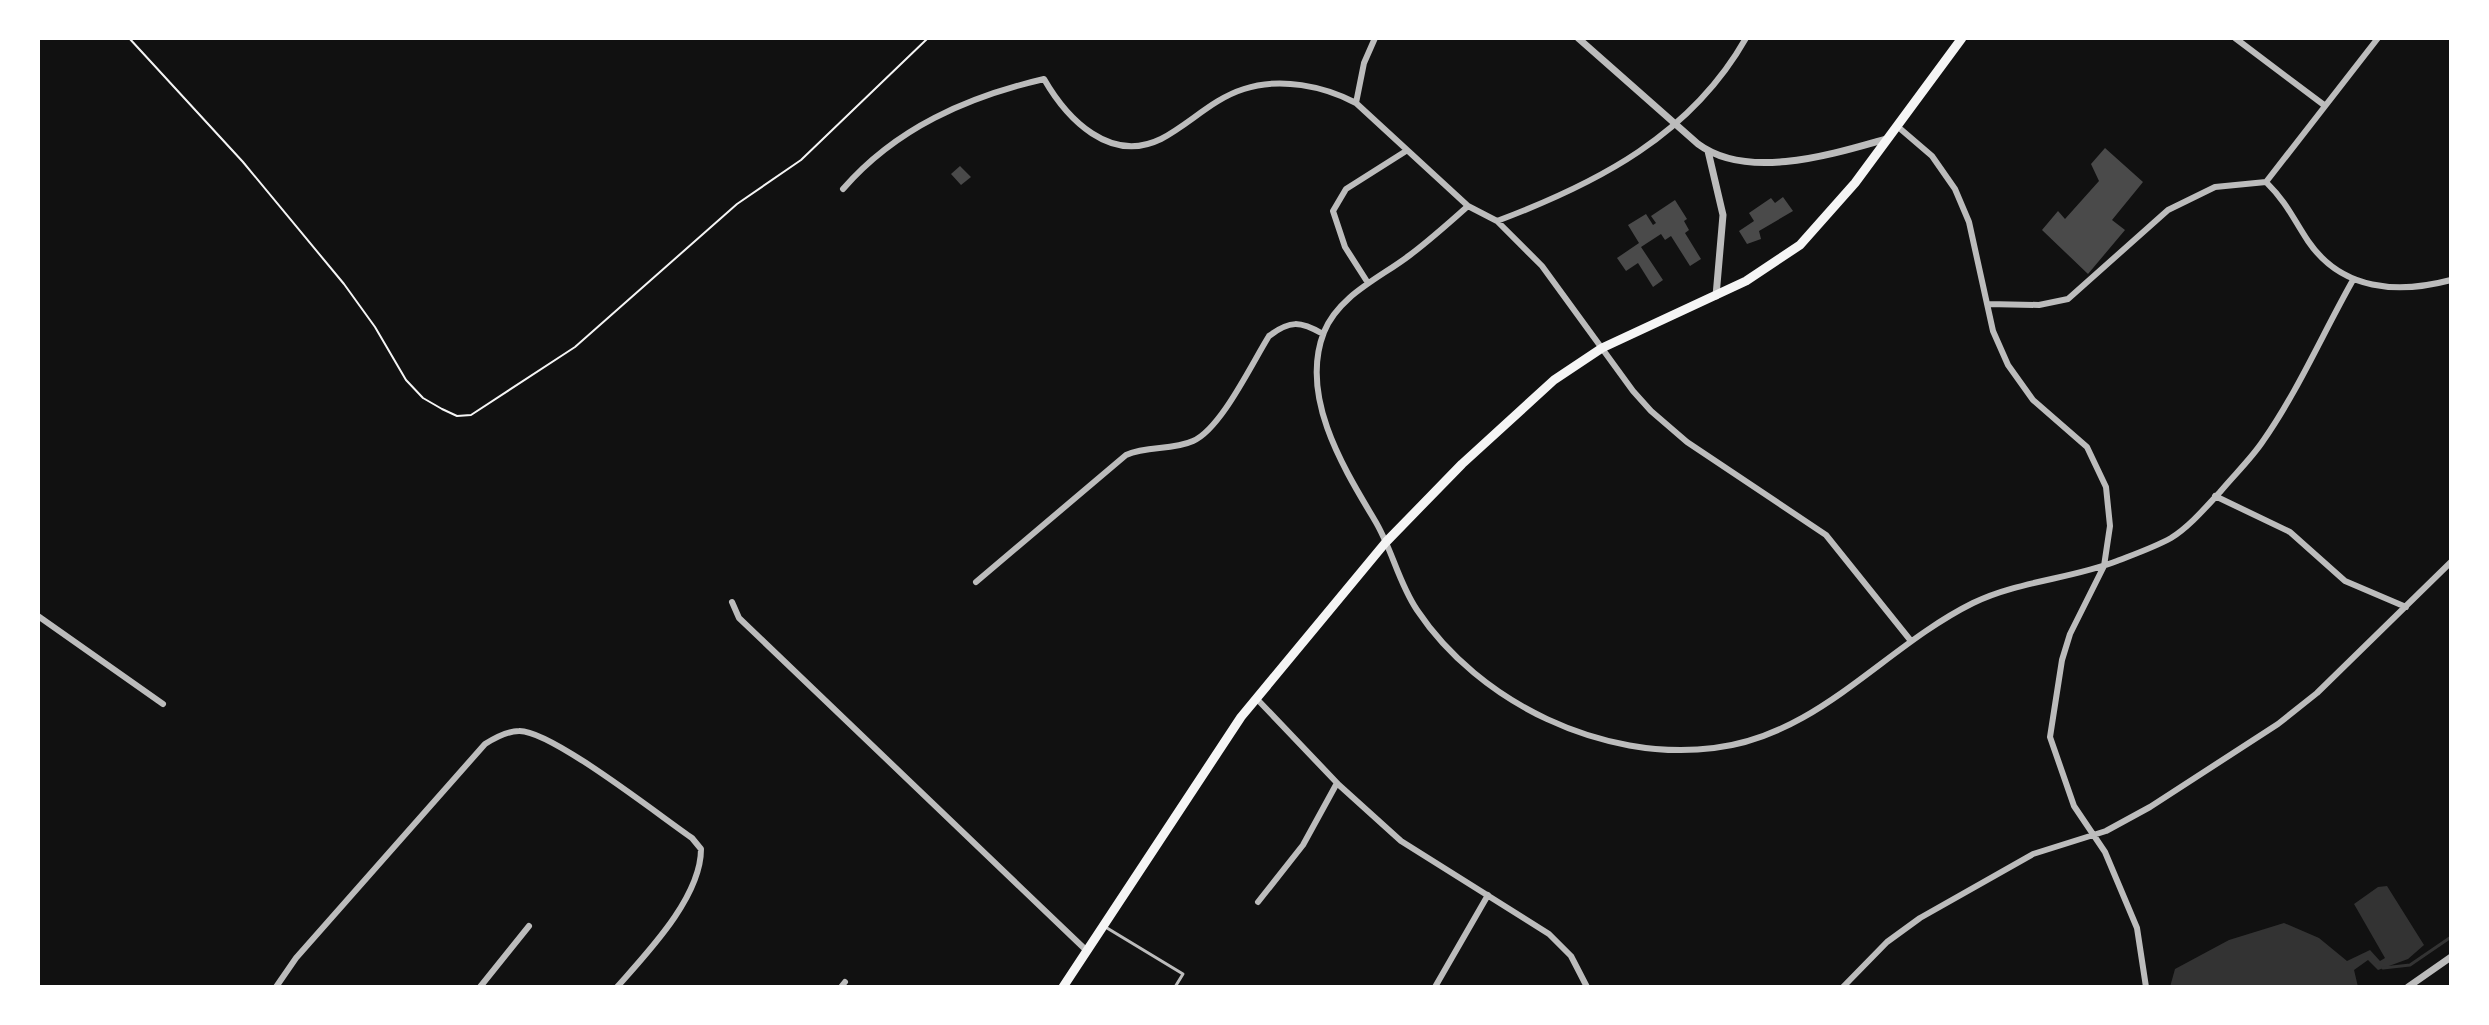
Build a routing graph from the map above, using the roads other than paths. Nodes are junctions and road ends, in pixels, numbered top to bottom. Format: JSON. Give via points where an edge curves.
{"nodes":[{"id":1,"x":1375,"y":38,"type":"edge"},
{"id":2,"x":1578,"y":38,"type":"edge"},
{"id":3,"x":1746,"y":38,"type":"edge"},
{"id":4,"x":1962,"y":38,"type":"edge"},
{"id":5,"x":2235,"y":38,"type":"edge"},
{"id":6,"x":2378,"y":38,"type":"edge"},
{"id":7,"x":1356,"y":103,"type":"junction"},
{"id":8,"x":2324,"y":105,"type":"junction"},
{"id":9,"x":1675,"y":124,"type":"junction"},
{"id":10,"x":1897,"y":126,"type":"junction"},
{"id":11,"x":1886,"y":139,"type":"junction"},
{"id":12,"x":1406,"y":151,"type":"junction"},
{"id":13,"x":1708,"y":151,"type":"junction"},
{"id":14,"x":2266,"y":182,"type":"junction"},
{"id":15,"x":843,"y":189,"type":"dead end"},
{"id":16,"x":1468,"y":206,"type":"junction"},
{"id":17,"x":1497,"y":221,"type":"junction"},
{"id":18,"x":2353,"y":280,"type":"junction"},
{"id":19,"x":2451,"y":280,"type":"edge"},
{"id":20,"x":1368,"y":283,"type":"junction"},
{"id":21,"x":1716,"y":296,"type":"junction"},
{"id":22,"x":1988,"y":304,"type":"junction"},
{"id":23,"x":1323,"y":334,"type":"junction"},
{"id":24,"x":1602,"y":348,"type":"junction"},
{"id":25,"x":2215,"y":496,"type":"junction"},
{"id":26,"x":1386,"y":542,"type":"junction"},
{"id":27,"x":2451,"y":562,"type":"edge"},
{"id":28,"x":2104,"y":566,"type":"junction"},
{"id":29,"x":976,"y":582,"type":"dead end"},
{"id":30,"x":732,"y":602,"type":"dead end"},
{"id":31,"x":2406,"y":607,"type":"junction"},
{"id":32,"x":38,"y":616,"type":"edge"},
{"id":33,"x":1911,"y":641,"type":"junction"},
{"id":34,"x":1256,"y":698,"type":"junction"},
{"id":35,"x":163,"y":704,"type":"dead end"},
{"id":36,"x":1337,"y":783,"type":"junction"},
{"id":37,"x":2091,"y":834,"type":"junction"},
{"id":38,"x":1488,"y":895,"type":"junction"},
{"id":39,"x":1258,"y":902,"type":"dead end"},
{"id":40,"x":529,"y":926,"type":"dead end"},
{"id":41,"x":1104,"y":926,"type":"junction"},
{"id":42,"x":1087,"y":951,"type":"junction"},
{"id":43,"x":2451,"y":957,"type":"edge"},
{"id":44,"x":276,"y":987,"type":"edge"},
{"id":45,"x":480,"y":987,"type":"edge"},
{"id":46,"x":617,"y":987,"type":"edge"},
{"id":47,"x":1063,"y":987,"type":"edge"},
{"id":48,"x":1175,"y":987,"type":"edge"},
{"id":49,"x":1435,"y":987,"type":"edge"},
{"id":50,"x":1587,"y":987,"type":"edge"},
{"id":51,"x":1843,"y":987,"type":"edge"},
{"id":52,"x":2146,"y":987,"type":"edge"},
{"id":53,"x":2408,"y":987,"type":"edge"}],
"edges":[{"from":1,"to":7,"type":"street"},
{"from":2,"to":9,"type":"street"},
{"from":3,"to":9,"type":"street","via":[[1728,68]]},
{"from":4,"to":10,"type":"main road"},
{"from":5,"to":8,"type":"street"},
{"from":6,"to":8,"type":"street"},
{"from":7,"to":12,"type":"street"},
{"from":7,"to":15,"type":"street","via":[[1316,88],[1261,85],[1219,99],[1159,140],[1127,145],[1102,139],[1075,122],[1044,79],[983,95],[906,132]]},
{"from":8,"to":14,"type":"street"},
{"from":9,"to":13,"type":"street"},
{"from":9,"to":17,"type":"street","via":[[1601,177]]},
{"from":10,"to":11,"type":"main road"},
{"from":10,"to":22,"type":"street","via":[[1932,156],[1955,189],[1969,222]]},
{"from":11,"to":13,"type":"street","via":[[1781,162]]},
{"from":11,"to":21,"type":"main road","via":[[1800,245],[1767,270]]},
{"from":12,"to":16,"type":"street"},
{"from":12,"to":20,"type":"street","via":[[1346,189],[1333,211],[1345,247]]},
{"from":13,"to":21,"type":"street","via":[[1723,215]]},
{"from":14,"to":18,"type":"street","via":[[2289,206],[2326,263]]},
{"from":14,"to":22,"type":"street","via":[[2215,187],[2168,210],[2068,299],[2039,305]]},
{"from":16,"to":17,"type":"street"},
{"from":16,"to":20,"type":"street"},
{"from":17,"to":24,"type":"street","via":[[1565,293]]},
{"from":18,"to":19,"type":"street","via":[[2403,288]]},
{"from":18,"to":25,"type":"street","via":[[2263,442]]},
{"from":20,"to":23,"type":"street","via":[[1347,299]]},
{"from":21,"to":24,"type":"main road"},
{"from":22,"to":28,"type":"street","via":[[2000,348],[2023,389],[2080,438],[2102,472],[2110,504]]},
{"from":23,"to":26,"type":"street","via":[[1318,370],[1329,431],[1339,461]]},
{"from":23,"to":29,"type":"street","via":[[1303,323],[1281,327],[1269,336],[1211,427],[1172,448],[1126,455]]},
{"from":24,"to":26,"type":"main road","via":[[1554,380]]},
{"from":24,"to":33,"type":"street","via":[[1633,391],[1687,442],[1826,535]]},
{"from":25,"to":28,"type":"street","via":[[2172,537]]},
{"from":25,"to":31,"type":"street","via":[[2290,532],[2345,581]]},
{"from":26,"to":33,"type":"street","via":[[1416,609],[1462,661],[1545,717],[1613,743],[1695,750],[1765,736],[1827,704]]},
{"from":26,"to":34,"type":"main road"},
{"from":27,"to":31,"type":"street"},
{"from":28,"to":33,"type":"street","via":[[1988,596]]},
{"from":28,"to":37,"type":"street","via":[[2070,634],[2050,737],[2074,806]]},
{"from":30,"to":42,"type":"street","via":[[739,618]]},
{"from":31,"to":37,"type":"street","via":[[2278,724],[2184,788]]},
{"from":32,"to":35,"type":"street"},
{"from":34,"to":36,"type":"street"},
{"from":34,"to":41,"type":"main road"},
{"from":36,"to":38,"type":"street","via":[[1401,841]]},
{"from":36,"to":39,"type":"street","via":[[1303,845]]},
{"from":37,"to":51,"type":"street","via":[[2033,854],[1920,918],[1887,942]]},
{"from":37,"to":52,"type":"street","via":[[2105,852],[2137,928]]},
{"from":38,"to":49,"type":"street"},
{"from":38,"to":50,"type":"street","via":[[1549,934],[1571,956]]},
{"from":40,"to":45,"type":"street"},
{"from":41,"to":42,"type":"main road"},
{"from":41,"to":48,"type":"lane","via":[[1183,974]]},
{"from":42,"to":47,"type":"main road"},
{"from":43,"to":53,"type":"street"},
{"from":44,"to":46,"type":"street","via":[[485,744],[520,731],[556,744],[701,849],[691,891]]}]}
